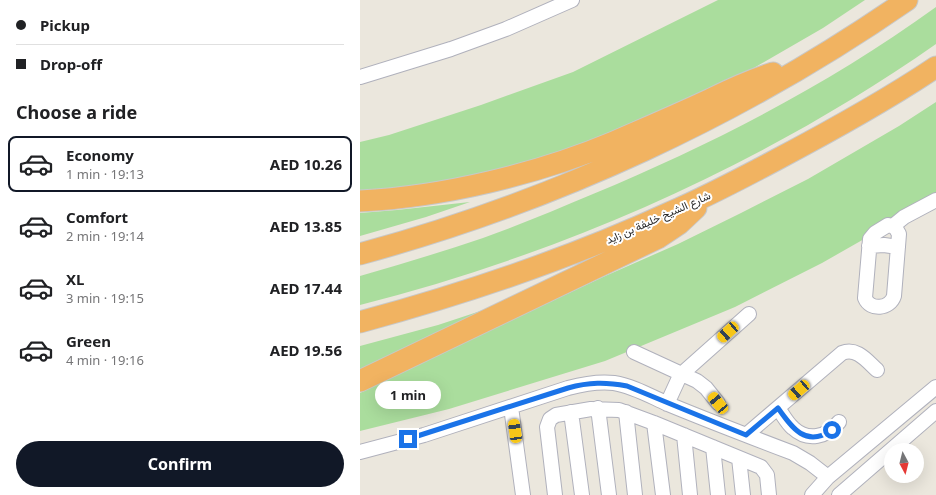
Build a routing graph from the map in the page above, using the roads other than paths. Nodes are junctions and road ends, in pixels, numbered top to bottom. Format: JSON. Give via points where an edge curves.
{"nodes":[{"id":1,"x":572,"y":0,"type":"edge"},
{"id":2,"x":907,"y":0,"type":"edge"},
{"id":3,"x":802,"y":67,"type":"junction"},
{"id":4,"x":936,"y":67,"type":"edge"},
{"id":5,"x":360,"y":77,"type":"edge"},
{"id":6,"x":705,"y":197,"type":"junction"},
{"id":7,"x":936,"y":200,"type":"edge"},
{"id":8,"x":360,"y":202,"type":"edge"},
{"id":9,"x":893,"y":226,"type":"junction"},
{"id":10,"x":869,"y":246,"type":"junction"},
{"id":11,"x":898,"y":247,"type":"junction"},
{"id":12,"x":360,"y":254,"type":"edge"},
{"id":13,"x":748,"y":314,"type":"dead end"},
{"id":14,"x":360,"y":322,"type":"edge"},
{"id":15,"x":634,"y":352,"type":"dead end"},
{"id":16,"x":877,"y":370,"type":"dead end"},
{"id":17,"x":682,"y":374,"type":"junction"},
{"id":18,"x":360,"y":381,"type":"edge"},
{"id":19,"x":936,"y":387,"type":"edge"},
{"id":20,"x":718,"y":403,"type":"dead end"},
{"id":21,"x":667,"y":404,"type":"junction"},
{"id":22,"x":511,"y":407,"type":"junction"},
{"id":23,"x":598,"y":408,"type":"junction"},
{"id":24,"x":778,"y":408,"type":"junction"},
{"id":25,"x":936,"y":411,"type":"edge"},
{"id":26,"x":571,"y":412,"type":"junction"},
{"id":27,"x":626,"y":412,"type":"junction"},
{"id":28,"x":839,"y":422,"type":"dead end"},
{"id":29,"x":654,"y":423,"type":"junction"},
{"id":30,"x":684,"y":435,"type":"junction"},
{"id":31,"x":746,"y":435,"type":"junction"},
{"id":32,"x":713,"y":447,"type":"junction"},
{"id":33,"x":360,"y":452,"type":"edge"},
{"id":34,"x":740,"y":458,"type":"junction"},
{"id":35,"x":828,"y":477,"type":"junction"},
{"id":36,"x":523,"y":495,"type":"edge"},
{"id":37,"x":555,"y":495,"type":"edge"},
{"id":38,"x":582,"y":495,"type":"edge"},
{"id":39,"x":609,"y":495,"type":"edge"},
{"id":40,"x":635,"y":495,"type":"edge"},
{"id":41,"x":663,"y":495,"type":"edge"},
{"id":42,"x":690,"y":495,"type":"edge"},
{"id":43,"x":718,"y":495,"type":"edge"},
{"id":44,"x":743,"y":495,"type":"edge"},
{"id":45,"x":769,"y":495,"type":"edge"},
{"id":46,"x":812,"y":495,"type":"edge"},
{"id":47,"x":839,"y":495,"type":"edge"}],
"edges":[{"from":1,"to":5,"type":"street","via":[[506,29],[451,49]]},
{"from":2,"to":3,"type":"highway"},
{"from":3,"to":8,"type":"highway","via":[[741,84],[613,142],[560,162],[450,190]]},
{"from":3,"to":12,"type":"highway","via":[[685,131],[592,173],[460,223]]},
{"from":4,"to":6,"type":"highway","name":"شارع الشيخ خليفة بن زايد","via":[[855,118]]},
{"from":6,"to":14,"type":"highway","name":"شارع الشيخ خليفة بن زايد","via":[[606,240],[507,278]]},
{"from":6,"to":18,"type":"highway","via":[[679,224],[658,238]]},
{"from":7,"to":9,"type":"street","via":[[904,217]]},
{"from":9,"to":10,"type":"street","via":[[886,225],[875,233],[870,239]]},
{"from":9,"to":11,"type":"street","via":[[899,234]]},
{"from":10,"to":11,"type":"street"},
{"from":10,"to":11,"type":"street","via":[[865,298],[870,305],[883,307],[892,302],[894,296]]},
{"from":13,"to":17,"type":"street"},
{"from":15,"to":17,"type":"street"},
{"from":16,"to":24,"type":"street","via":[[859,354],[842,353]]},
{"from":17,"to":20,"type":"street","via":[[702,384]]},
{"from":17,"to":21,"type":"street"},
{"from":19,"to":35,"type":"street"},
{"from":21,"to":22,"type":"street","via":[[627,386],[598,382],[583,384]]},
{"from":21,"to":31,"type":"street"},
{"from":22,"to":33,"type":"street"},
{"from":22,"to":36,"type":"street"},
{"from":23,"to":26,"type":"street"},
{"from":23,"to":27,"type":"street"},
{"from":23,"to":39,"type":"street"},
{"from":24,"to":28,"type":"street","via":[[792,428],[806,436],[823,435]]},
{"from":24,"to":31,"type":"street"},
{"from":25,"to":47,"type":"street"},
{"from":26,"to":37,"type":"street","via":[[552,417],[547,424]]},
{"from":26,"to":38,"type":"street"},
{"from":27,"to":29,"type":"street"},
{"from":27,"to":40,"type":"street"},
{"from":29,"to":30,"type":"street"},
{"from":29,"to":41,"type":"street"},
{"from":30,"to":32,"type":"street"},
{"from":30,"to":42,"type":"street"},
{"from":31,"to":35,"type":"street","via":[[793,453],[810,462]]},
{"from":32,"to":34,"type":"street"},
{"from":32,"to":43,"type":"street"},
{"from":34,"to":44,"type":"street"},
{"from":34,"to":45,"type":"street","via":[[764,469]]},
{"from":35,"to":46,"type":"street"}]}
